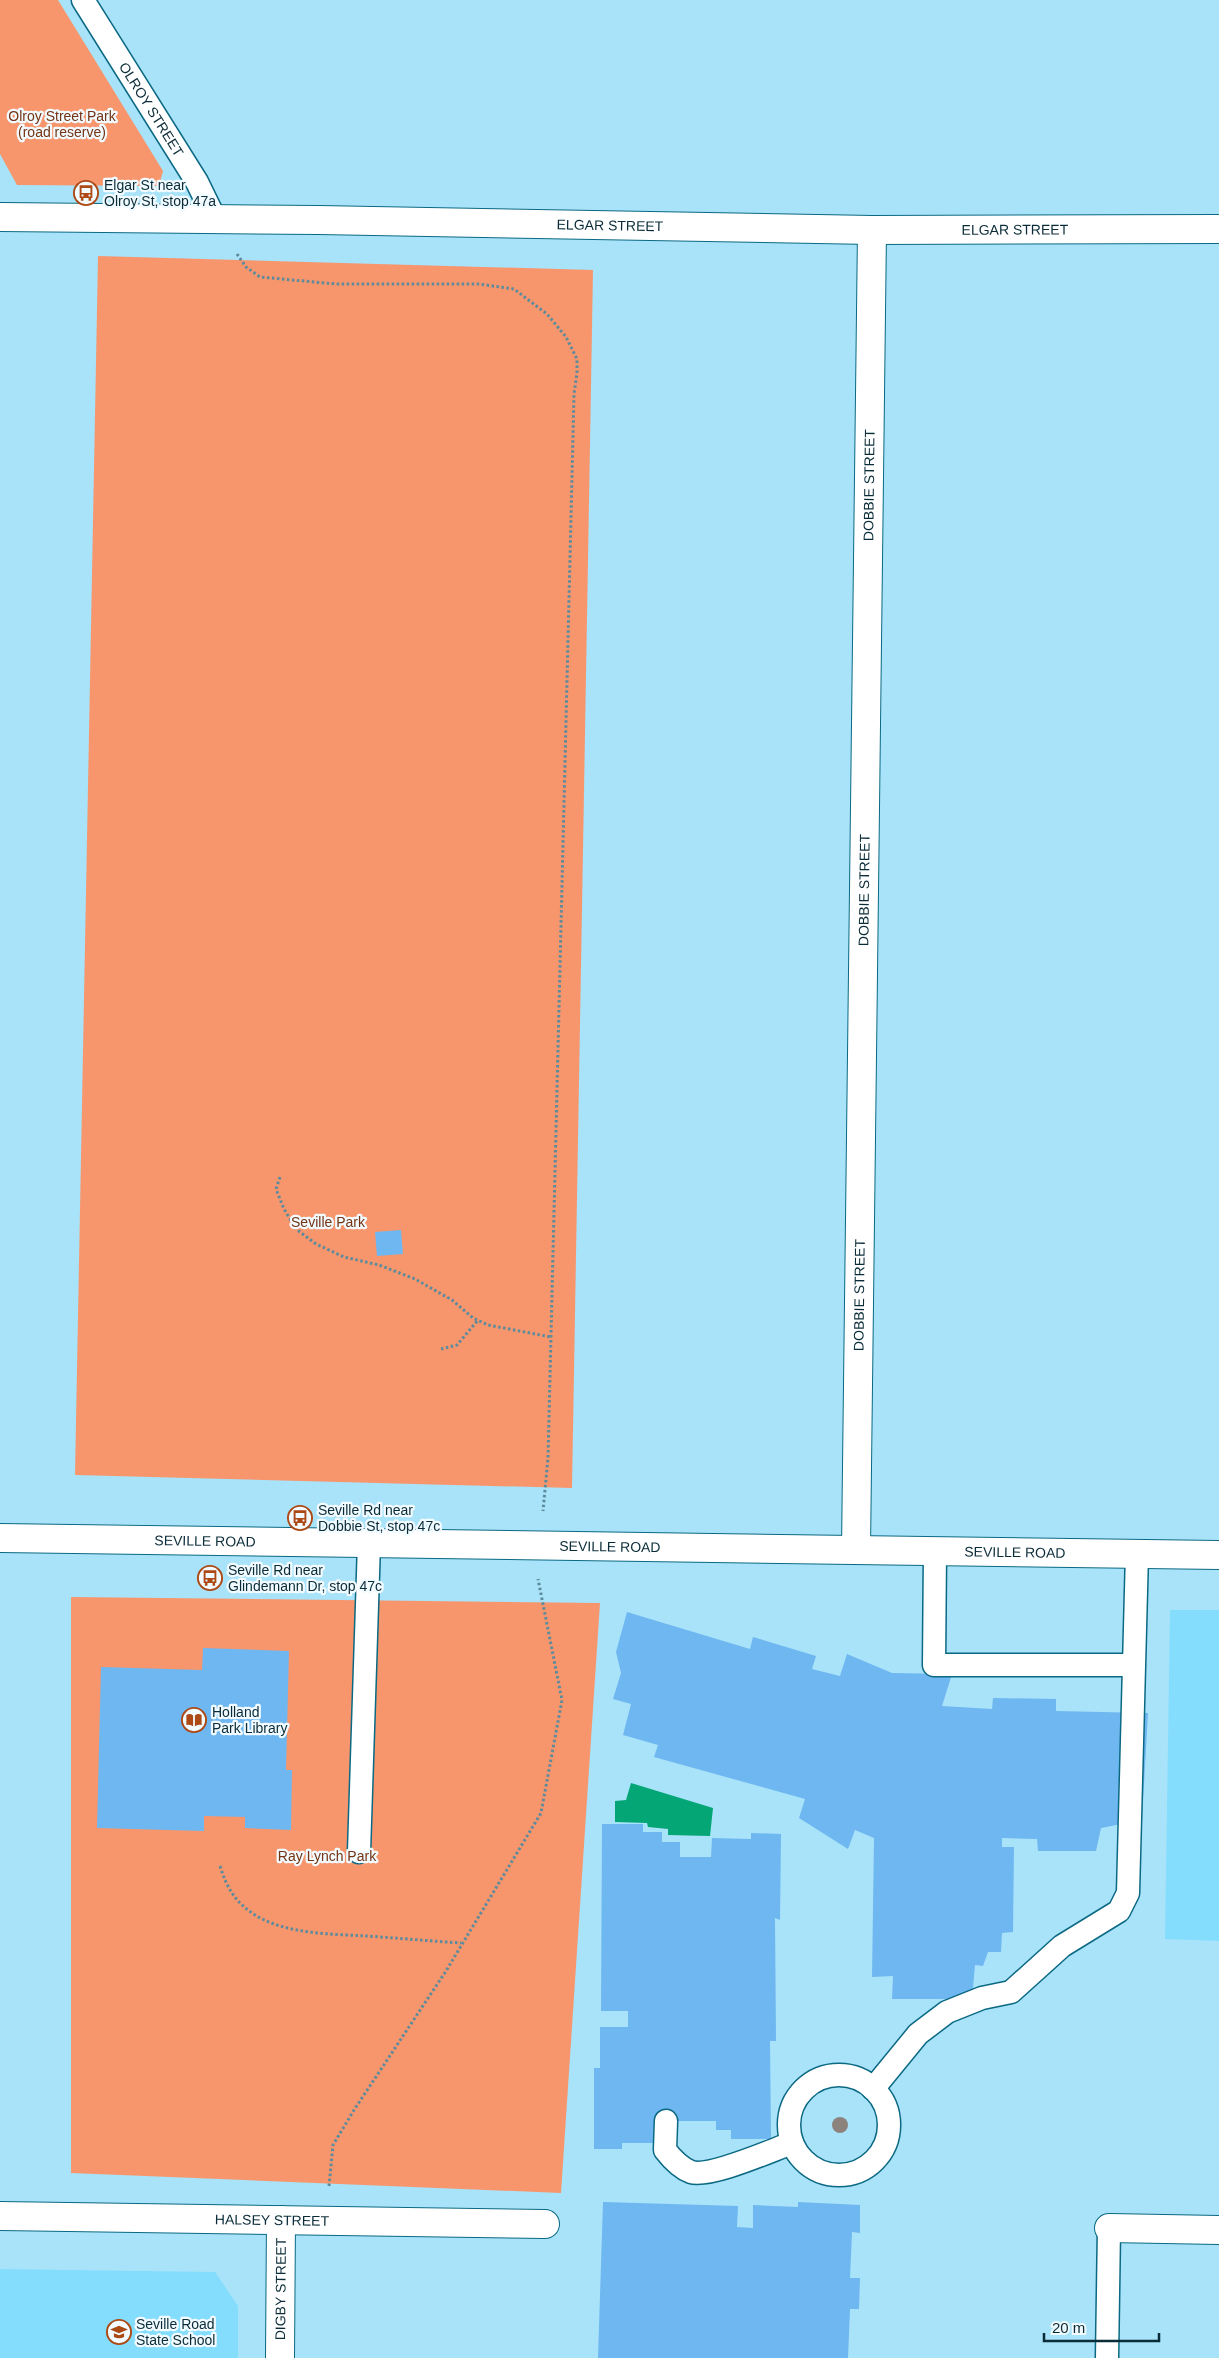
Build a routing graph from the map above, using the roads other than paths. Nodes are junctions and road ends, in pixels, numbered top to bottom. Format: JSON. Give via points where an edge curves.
{"nodes":[{"id":1,"x":83,"y":0,"type":"edge"},
{"id":2,"x":0,"y":217,"type":"edge"},
{"id":3,"x":216,"y":219,"type":"junction"},
{"id":4,"x":1219,"y":229,"type":"edge"},
{"id":5,"x":872,"y":230,"type":"junction"},
{"id":6,"x":0,"y":1538,"type":"edge"},
{"id":7,"x":368,"y":1543,"type":"junction"},
{"id":8,"x":856,"y":1550,"type":"junction"},
{"id":9,"x":935,"y":1552,"type":"junction"},
{"id":10,"x":1137,"y":1554,"type":"junction"},
{"id":11,"x":1219,"y":1555,"type":"edge"},
{"id":12,"x":1133,"y":1665,"type":"junction"},
{"id":13,"x":359,"y":1852,"type":"dead end"},
{"id":14,"x":874,"y":2088,"type":"junction"},
{"id":15,"x":666,"y":2121,"type":"dead end"},
{"id":16,"x":792,"y":2143,"type":"junction"},
{"id":17,"x":0,"y":2216,"type":"edge"},
{"id":18,"x":282,"y":2220,"type":"junction"},
{"id":19,"x":545,"y":2224,"type":"dead end"},
{"id":20,"x":1109,"y":2228,"type":"joint"},
{"id":21,"x":1219,"y":2230,"type":"edge"},
{"id":22,"x":280,"y":2358,"type":"edge"},
{"id":23,"x":1107,"y":2358,"type":"edge"}],
"edges":[{"from":1,"to":3,"type":"lane","name":"OLROY STREET","via":[[197,182]]},
{"from":2,"to":3,"type":"street","name":"ELGAR STREET"},
{"from":3,"to":5,"type":"street","name":"ELGAR STREET"},
{"from":4,"to":5,"type":"street","name":"ELGAR STREET"},
{"from":5,"to":8,"type":"street","name":"DOBBIE STREET"},
{"from":6,"to":7,"type":"street","name":"SEVILLE ROAD"},
{"from":7,"to":8,"type":"street","name":"SEVILLE ROAD"},
{"from":7,"to":13,"type":"lane"},
{"from":8,"to":9,"type":"street","name":"SEVILLE ROAD"},
{"from":9,"to":10,"type":"street","name":"SEVILLE ROAD"},
{"from":9,"to":12,"type":"lane","via":[[934,1665]]},
{"from":10,"to":11,"type":"street","name":"SEVILLE ROAD"},
{"from":10,"to":12,"type":"lane"},
{"from":12,"to":14,"type":"lane","via":[[1128,1893],[1119,1911],[1062,1946],[1011,1992],[982,1998],[947,2012],[918,2034]]},
{"from":14,"to":16,"type":"lane","via":[[848,2075],[832,2074],[816,2079],[803,2088],[794,2101],[788,2132]]},
{"from":14,"to":16,"type":"lane","via":[[885,2105],[889,2122],[887,2140],[867,2167],[842,2175],[817,2171],[803,2160]]},
{"from":15,"to":16,"type":"lane","via":[[664,2150],[692,2173],[717,2171]]},
{"from":17,"to":18,"type":"street","name":"HALSEY STREET"},
{"from":18,"to":19,"type":"street","name":"HALSEY STREET"},
{"from":18,"to":22,"type":"street","name":"DIGBY STREET"},
{"from":20,"to":21,"type":"street"},
{"from":20,"to":23,"type":"lane"}]}
